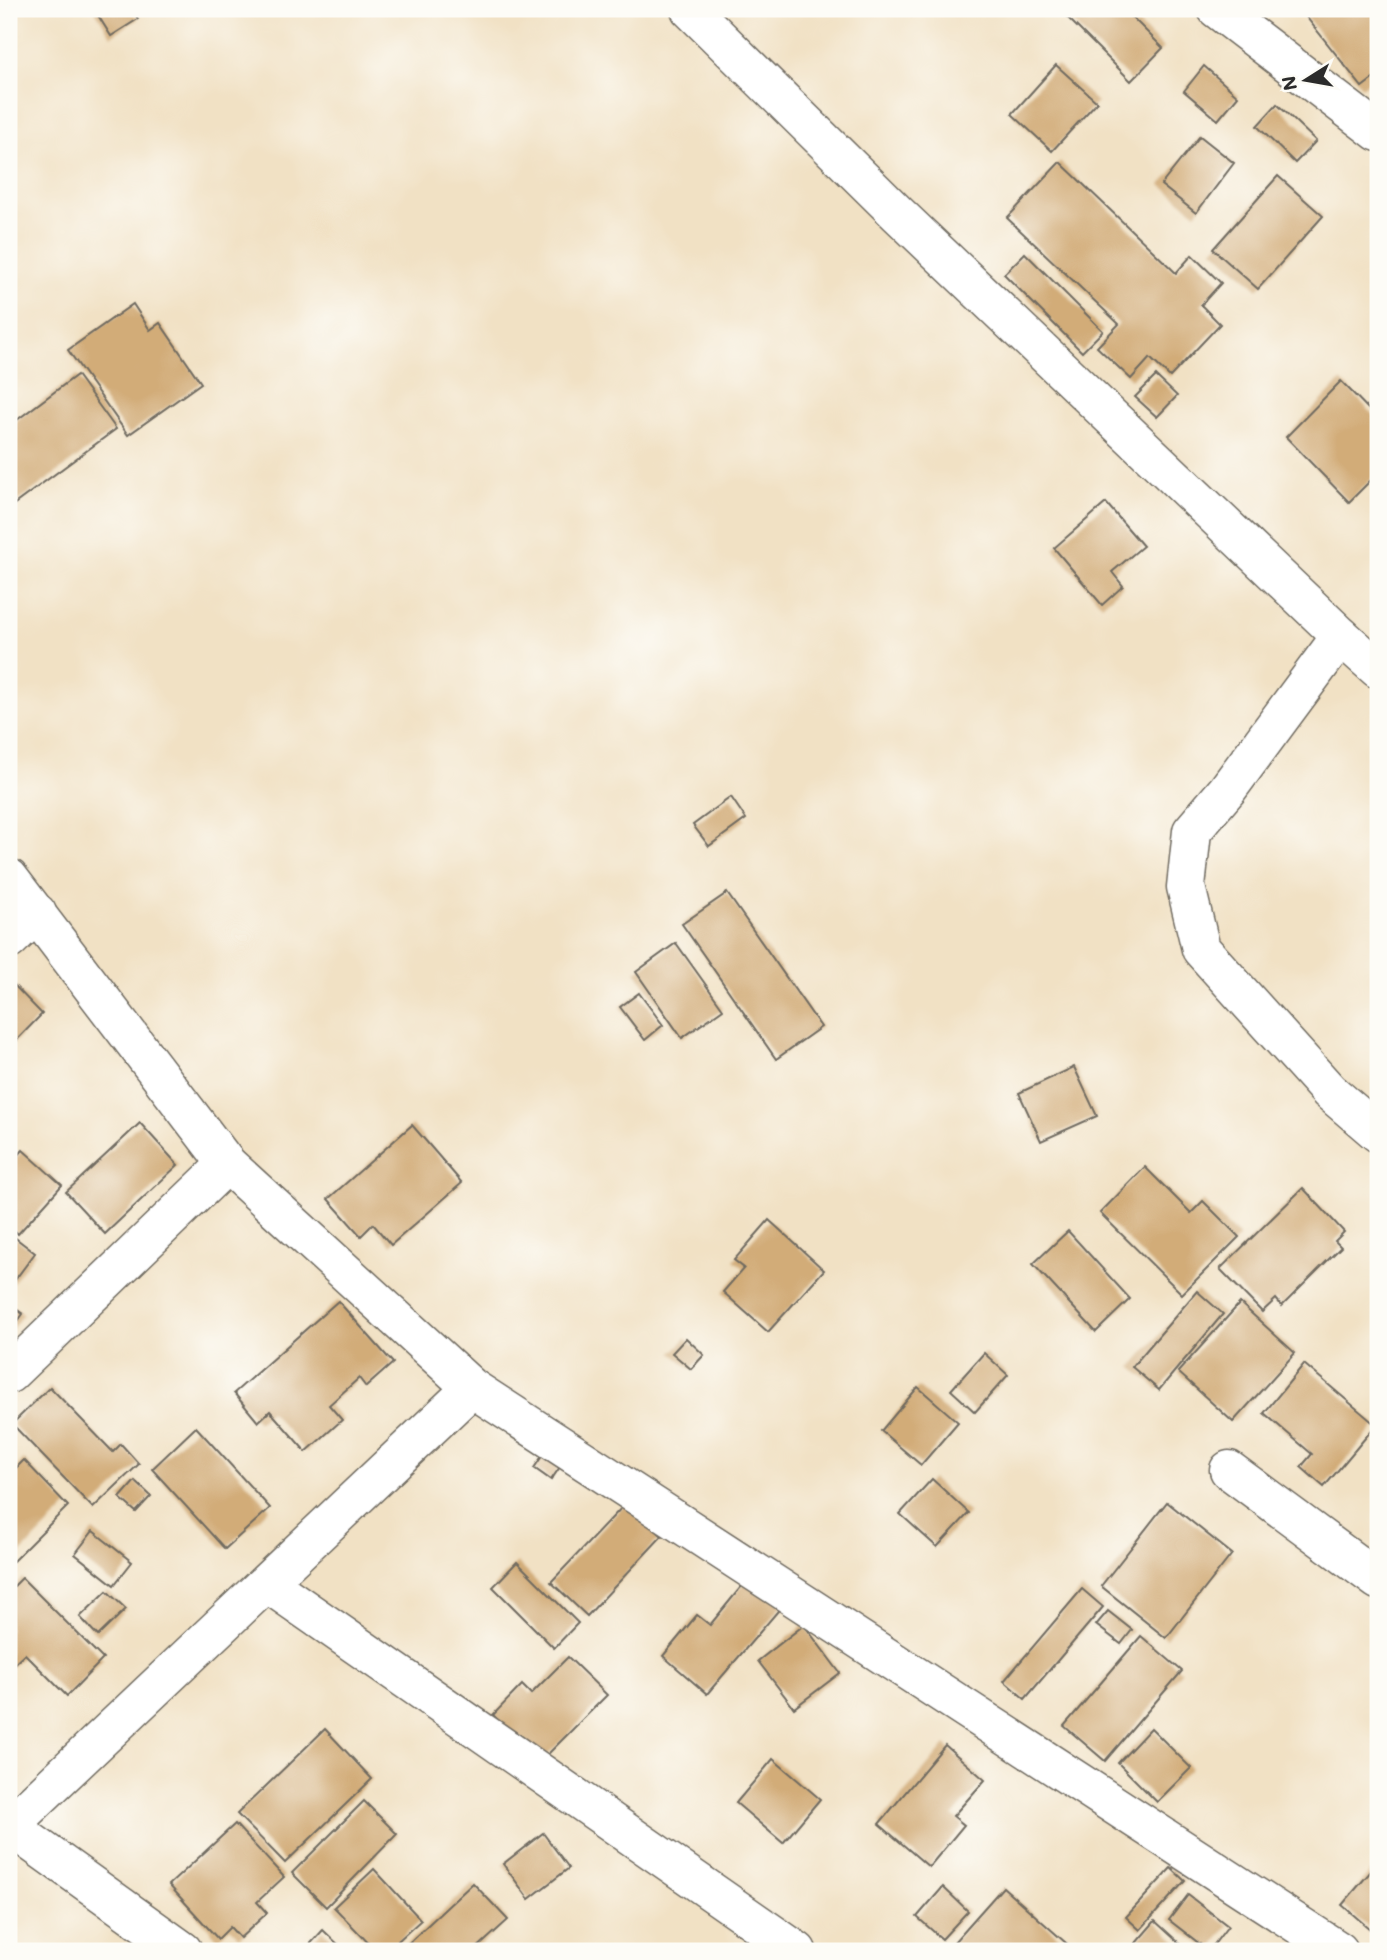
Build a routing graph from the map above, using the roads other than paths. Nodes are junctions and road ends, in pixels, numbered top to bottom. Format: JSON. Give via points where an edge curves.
{"nodes":[{"id":1,"x":690,"y":9,"type":"edge"},
{"id":2,"x":1217,"y":9,"type":"edge"},
{"id":3,"x":1378,"y":132,"type":"edge"},
{"id":4,"x":1341,"y":636,"type":"junction"},
{"id":5,"x":1378,"y":669,"type":"edge"},
{"id":6,"x":9,"y":878,"type":"edge"},
{"id":7,"x":37,"y":914,"type":"junction"},
{"id":8,"x":9,"y":940,"type":"edge"},
{"id":9,"x":1378,"y":1133,"type":"edge"},
{"id":10,"x":227,"y":1164,"type":"junction"},
{"id":11,"x":9,"y":1374,"type":"edge"},
{"id":12,"x":472,"y":1388,"type":"junction"},
{"id":13,"x":1229,"y":1470,"type":"dead end"},
{"id":14,"x":1378,"y":1580,"type":"edge"},
{"id":15,"x":267,"y":1583,"type":"junction"},
{"id":16,"x":9,"y":1826,"type":"edge"},
{"id":17,"x":183,"y":1951,"type":"edge"},
{"id":18,"x":797,"y":1951,"type":"edge"},
{"id":19,"x":1339,"y":1951,"type":"edge"}],
"edges":[{"from":1,"to":4,"type":"street"},
{"from":2,"to":3,"type":"street"},
{"from":4,"to":5,"type":"street"},
{"from":4,"to":9,"type":"street","via":[[1192,831],[1186,887],[1201,949],[1329,1091]]},
{"from":6,"to":7,"type":"street"},
{"from":7,"to":8,"type":"street"},
{"from":7,"to":10,"type":"street"},
{"from":10,"to":11,"type":"street"},
{"from":10,"to":12,"type":"street"},
{"from":12,"to":15,"type":"street"},
{"from":12,"to":19,"type":"street"},
{"from":13,"to":14,"type":"street"},
{"from":15,"to":16,"type":"street"},
{"from":15,"to":18,"type":"street"},
{"from":16,"to":17,"type":"street"}]}
